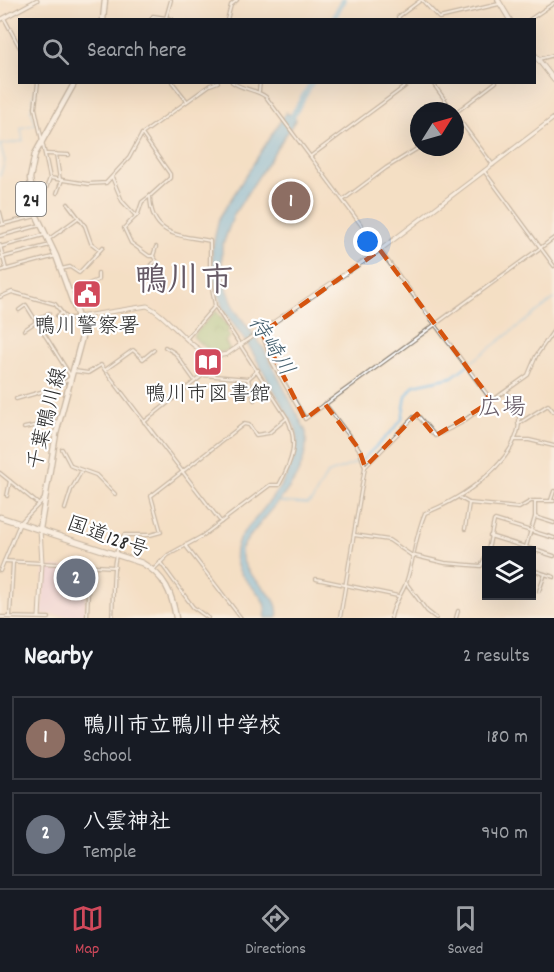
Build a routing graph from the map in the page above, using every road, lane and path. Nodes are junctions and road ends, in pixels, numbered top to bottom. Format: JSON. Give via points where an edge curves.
{"nodes":[{"id":1,"x":37,"y":0,"type":"edge"},
{"id":2,"x":105,"y":0,"type":"edge"},
{"id":3,"x":171,"y":0,"type":"edge"},
{"id":4,"x":237,"y":0,"type":"edge"},
{"id":5,"x":422,"y":0,"type":"edge"},
{"id":6,"x":499,"y":2,"type":"edge"},
{"id":7,"x":554,"y":3,"type":"edge"},
{"id":8,"x":105,"y":18,"type":"edge"},
{"id":9,"x":152,"y":18,"type":"edge"},
{"id":10,"x":166,"y":18,"type":"joint"},
{"id":11,"x":228,"y":18,"type":"edge"},
{"id":12,"x":399,"y":18,"type":"edge"},
{"id":13,"x":509,"y":18,"type":"edge"},
{"id":14,"x":532,"y":18,"type":"edge"},
{"id":15,"x":2,"y":19,"type":"edge"},
{"id":16,"x":18,"y":45,"type":"edge"},
{"id":17,"x":554,"y":55,"type":"edge"},
{"id":18,"x":536,"y":56,"type":"edge"},
{"id":19,"x":554,"y":80,"type":"edge"},
{"id":20,"x":38,"y":84,"type":"edge"},
{"id":21,"x":74,"y":84,"type":"edge"},
{"id":22,"x":174,"y":84,"type":"edge"},
{"id":23,"x":215,"y":84,"type":"edge"},
{"id":24,"x":235,"y":84,"type":"edge"},
{"id":25,"x":260,"y":84,"type":"edge"},
{"id":26,"x":408,"y":84,"type":"edge"},
{"id":27,"x":433,"y":84,"type":"edge"},
{"id":28,"x":493,"y":84,"type":"edge"},
{"id":29,"x":259,"y":92,"type":"junction"},
{"id":30,"x":187,"y":102,"type":"junction"},
{"id":31,"x":446,"y":102,"type":"edge"},
{"id":32,"x":464,"y":106,"type":"edge"},
{"id":33,"x":554,"y":118,"type":"edge"},
{"id":34,"x":464,"y":126,"type":"edge"},
{"id":35,"x":142,"y":134,"type":"junction"},
{"id":36,"x":42,"y":140,"type":"junction"},
{"id":37,"x":410,"y":153,"type":"edge"},
{"id":38,"x":46,"y":154,"type":"junction"},
{"id":39,"x":56,"y":154,"type":"junction"},
{"id":40,"x":69,"y":154,"type":"dead end"},
{"id":41,"x":311,"y":156,"type":"junction"},
{"id":42,"x":493,"y":165,"type":"junction"},
{"id":43,"x":484,"y":171,"type":"junction"},
{"id":44,"x":112,"y":177,"type":"junction"},
{"id":45,"x":50,"y":178,"type":"junction"},
{"id":46,"x":61,"y":180,"type":"junction"},
{"id":47,"x":57,"y":194,"type":"dead end"},
{"id":48,"x":150,"y":196,"type":"junction"},
{"id":49,"x":343,"y":200,"type":"junction"},
{"id":50,"x":68,"y":204,"type":"dead end"},
{"id":51,"x":0,"y":212,"type":"edge"},
{"id":52,"x":35,"y":214,"type":"junction"},
{"id":53,"x":136,"y":216,"type":"junction"},
{"id":54,"x":78,"y":218,"type":"junction"},
{"id":55,"x":2,"y":224,"type":"edge"},
{"id":56,"x":41,"y":225,"type":"junction"},
{"id":57,"x":0,"y":236,"type":"edge"},
{"id":58,"x":48,"y":237,"type":"junction"},
{"id":59,"x":554,"y":238,"type":"edge"},
{"id":60,"x":141,"y":242,"type":"dead end"},
{"id":61,"x":52,"y":245,"type":"junction"},
{"id":62,"x":0,"y":246,"type":"edge"},
{"id":63,"x":540,"y":246,"type":"junction"},
{"id":64,"x":136,"y":247,"type":"junction"},
{"id":65,"x":104,"y":248,"type":"dead end"},
{"id":66,"x":156,"y":248,"type":"dead end"},
{"id":67,"x":100,"y":250,"type":"junction"},
{"id":68,"x":380,"y":250,"type":"junction"},
{"id":69,"x":56,"y":256,"type":"junction"},
{"id":70,"x":153,"y":256,"type":"junction"},
{"id":71,"x":2,"y":258,"type":"edge"},
{"id":72,"x":156,"y":261,"type":"junction"},
{"id":73,"x":150,"y":266,"type":"dead end"},
{"id":74,"x":554,"y":266,"type":"edge"},
{"id":75,"x":6,"y":269,"type":"junction"},
{"id":76,"x":61,"y":269,"type":"junction"},
{"id":77,"x":163,"y":270,"type":"dead end"},
{"id":78,"x":0,"y":271,"type":"edge"},
{"id":79,"x":98,"y":273,"type":"dead end"},
{"id":80,"x":69,"y":292,"type":"junction"},
{"id":81,"x":0,"y":297,"type":"edge"},
{"id":82,"x":215,"y":306,"type":"junction"},
{"id":83,"x":19,"y":310,"type":"dead end"},
{"id":84,"x":49,"y":313,"type":"dead end"},
{"id":85,"x":62,"y":313,"type":"junction"},
{"id":86,"x":78,"y":317,"type":"junction"},
{"id":87,"x":36,"y":322,"type":"junction"},
{"id":88,"x":61,"y":322,"type":"dead end"},
{"id":89,"x":434,"y":324,"type":"junction"},
{"id":90,"x":24,"y":330,"type":"dead end"},
{"id":91,"x":554,"y":330,"type":"edge"},
{"id":92,"x":261,"y":333,"type":"junction"},
{"id":93,"x":187,"y":338,"type":"junction"},
{"id":94,"x":243,"y":345,"type":"junction"},
{"id":95,"x":165,"y":347,"type":"dead end"},
{"id":96,"x":154,"y":350,"type":"dead end"},
{"id":97,"x":105,"y":370,"type":"junction"},
{"id":98,"x":258,"y":370,"type":"junction"},
{"id":99,"x":74,"y":371,"type":"junction"},
{"id":100,"x":72,"y":377,"type":"junction"},
{"id":101,"x":248,"y":379,"type":"junction"},
{"id":102,"x":195,"y":381,"type":"junction"},
{"id":103,"x":506,"y":392,"type":"junction"},
{"id":104,"x":16,"y":399,"type":"dead end"},
{"id":105,"x":254,"y":400,"type":"dead end"},
{"id":106,"x":492,"y":402,"type":"junction"},
{"id":107,"x":325,"y":404,"type":"junction"},
{"id":108,"x":554,"y":412,"type":"edge"},
{"id":109,"x":288,"y":418,"type":"junction"},
{"id":110,"x":59,"y":421,"type":"junction"},
{"id":111,"x":144,"y":422,"type":"junction"},
{"id":112,"x":518,"y":424,"type":"junction"},
{"id":113,"x":24,"y":428,"type":"dead end"},
{"id":114,"x":514,"y":440,"type":"junction"},
{"id":115,"x":554,"y":446,"type":"edge"},
{"id":116,"x":62,"y":449,"type":"dead end"},
{"id":117,"x":364,"y":465,"type":"junction"},
{"id":118,"x":81,"y":472,"type":"junction"},
{"id":119,"x":183,"y":472,"type":"junction"},
{"id":120,"x":0,"y":473,"type":"edge"},
{"id":121,"x":10,"y":481,"type":"junction"},
{"id":122,"x":554,"y":491,"type":"edge"},
{"id":123,"x":116,"y":494,"type":"dead end"},
{"id":124,"x":7,"y":496,"type":"dead end"},
{"id":125,"x":460,"y":498,"type":"junction"},
{"id":126,"x":44,"y":499,"type":"junction"},
{"id":127,"x":535,"y":501,"type":"junction"},
{"id":128,"x":552,"y":501,"type":"edge"},
{"id":129,"x":469,"y":503,"type":"junction"},
{"id":130,"x":38,"y":504,"type":"junction"},
{"id":131,"x":65,"y":509,"type":"dead end"},
{"id":132,"x":0,"y":517,"type":"edge"},
{"id":133,"x":535,"y":517,"type":"junction"},
{"id":134,"x":221,"y":522,"type":"junction"},
{"id":135,"x":20,"y":523,"type":"junction"},
{"id":136,"x":554,"y":523,"type":"edge"},
{"id":137,"x":465,"y":529,"type":"dead end"},
{"id":138,"x":40,"y":530,"type":"junction"},
{"id":139,"x":531,"y":531,"type":"junction"},
{"id":140,"x":353,"y":535,"type":"junction"},
{"id":141,"x":490,"y":536,"type":"junction"},
{"id":142,"x":554,"y":538,"type":"edge"},
{"id":143,"x":185,"y":545,"type":"junction"},
{"id":144,"x":489,"y":546,"type":"edge"},
{"id":145,"x":517,"y":546,"type":"edge"},
{"id":146,"x":526,"y":546,"type":"edge"},
{"id":147,"x":536,"y":552,"type":"edge"},
{"id":148,"x":115,"y":554,"type":"junction"},
{"id":149,"x":411,"y":555,"type":"junction"},
{"id":150,"x":554,"y":556,"type":"edge"},
{"id":151,"x":4,"y":561,"type":"junction"},
{"id":152,"x":13,"y":562,"type":"junction"},
{"id":153,"x":160,"y":562,"type":"junction"},
{"id":154,"x":42,"y":563,"type":"junction"},
{"id":155,"x":482,"y":564,"type":"edge"},
{"id":156,"x":89,"y":566,"type":"junction"},
{"id":157,"x":115,"y":567,"type":"junction"},
{"id":158,"x":153,"y":570,"type":"junction"},
{"id":159,"x":0,"y":571,"type":"edge"},
{"id":160,"x":536,"y":571,"type":"edge"},
{"id":161,"x":545,"y":574,"type":"junction"},
{"id":162,"x":554,"y":577,"type":"edge"},
{"id":163,"x":316,"y":579,"type":"dead end"},
{"id":164,"x":406,"y":583,"type":"junction"},
{"id":165,"x":345,"y":587,"type":"junction"},
{"id":166,"x":539,"y":591,"type":"dead end"},
{"id":167,"x":398,"y":596,"type":"junction"},
{"id":168,"x":458,"y":611,"type":"dead end"},
{"id":169,"x":10,"y":616,"type":"junction"},
{"id":170,"x":0,"y":617,"type":"edge"},
{"id":171,"x":19,"y":617,"type":"edge"},
{"id":172,"x":39,"y":617,"type":"edge"},
{"id":173,"x":49,"y":618,"type":"edge"},
{"id":174,"x":87,"y":618,"type":"edge"},
{"id":175,"x":112,"y":618,"type":"edge"},
{"id":176,"x":176,"y":618,"type":"edge"},
{"id":177,"x":208,"y":618,"type":"edge"},
{"id":178,"x":241,"y":618,"type":"edge"},
{"id":179,"x":340,"y":618,"type":"edge"},
{"id":180,"x":391,"y":618,"type":"edge"},
{"id":181,"x":436,"y":618,"type":"edge"},
{"id":182,"x":456,"y":618,"type":"edge"}],
"edges":[{"from":1,"to":15,"type":"street"},
{"from":2,"to":8,"type":"main road"},
{"from":3,"to":10,"type":"street"},
{"from":4,"to":11,"type":"street"},
{"from":5,"to":6,"type":"street","via":[[439,18]]},
{"from":5,"to":12,"type":"street"},
{"from":6,"to":13,"type":"main road"},
{"from":7,"to":14,"type":"street"},
{"from":9,"to":10,"type":"street"},
{"from":15,"to":16,"type":"street"},
{"from":17,"to":18,"type":"street"},
{"from":18,"to":19,"type":"main road"},
{"from":20,"to":36,"type":"street","via":[[35,108]]},
{"from":21,"to":36,"type":"main road","name":"千葉鴨川線","number":"24"},
{"from":22,"to":30,"type":"street"},
{"from":23,"to":30,"type":"street"},
{"from":24,"to":29,"type":"street"},
{"from":25,"to":29,"type":"street"},
{"from":26,"to":41,"type":"street"},
{"from":27,"to":31,"type":"street"},
{"from":28,"to":32,"type":"street"},
{"from":29,"to":41,"type":"street"},
{"from":30,"to":35,"type":"street"},
{"from":33,"to":42,"type":"street"},
{"from":34,"to":42,"type":"street"},
{"from":35,"to":44,"type":"street","via":[[129,158]]},
{"from":35,"to":48,"type":"street","via":[[170,174]]},
{"from":36,"to":38,"type":"street"},
{"from":36,"to":52,"type":"main road","name":"千葉鴨川線","number":"24","via":[[30,178]]},
{"from":37,"to":49,"type":"street"},
{"from":38,"to":39,"type":"street"},
{"from":38,"to":45,"type":"street"},
{"from":39,"to":40,"type":"street"},
{"from":39,"to":46,"type":"street"},
{"from":41,"to":49,"type":"street"},
{"from":42,"to":43,"type":"street"},
{"from":43,"to":63,"type":"street"},
{"from":43,"to":68,"type":"street"},
{"from":44,"to":46,"type":"street","via":[[103,184]]},
{"from":44,"to":53,"type":"street","via":[[122,201]]},
{"from":45,"to":46,"type":"street"},
{"from":45,"to":52,"type":"street"},
{"from":46,"to":47,"type":"street"},
{"from":48,"to":53,"type":"street","via":[[142,202]]},
{"from":48,"to":82,"type":"street","via":[[153,217],[165,231],[210,241]]},
{"from":49,"to":68,"type":"street"},
{"from":50,"to":54,"type":"street"},
{"from":51,"to":55,"type":"street"},
{"from":52,"to":55,"type":"street"},
{"from":52,"to":56,"type":"main road","name":"千葉鴨川線","number":"24"},
{"from":53,"to":64,"type":"street","via":[[124,228]]},
{"from":54,"to":58,"type":"street"},
{"from":54,"to":67,"type":"street","via":[[90,242]]},
{"from":56,"to":57,"type":"street"},
{"from":56,"to":58,"type":"main road","name":"千葉鴨川線","number":"24"},
{"from":58,"to":61,"type":"main road","name":"千葉鴨川線","number":"24"},
{"from":58,"to":62,"type":"street"},
{"from":59,"to":63,"type":"street"},
{"from":60,"to":64,"type":"street"},
{"from":61,"to":69,"type":"main road","name":"千葉鴨川線","number":"24"},
{"from":61,"to":71,"type":"street"},
{"from":62,"to":71,"type":"street"},
{"from":63,"to":74,"type":"street"},
{"from":63,"to":89,"type":"street"},
{"from":64,"to":70,"type":"street"},
{"from":65,"to":67,"type":"street"},
{"from":66,"to":70,"type":"street"},
{"from":67,"to":76,"type":"street","via":[[79,273],[70,267]]},
{"from":68,"to":89,"type":"street"},
{"from":68,"to":92,"type":"street"},
{"from":69,"to":75,"type":"street"},
{"from":69,"to":76,"type":"main road","name":"千葉鴨川線","number":"24"},
{"from":70,"to":72,"type":"street"},
{"from":71,"to":75,"type":"street"},
{"from":72,"to":73,"type":"street"},
{"from":72,"to":77,"type":"street"},
{"from":75,"to":78,"type":"street"},
{"from":76,"to":80,"type":"main road","name":"千葉鴨川線","number":"24"},
{"from":79,"to":80,"type":"street","via":[[98,280]]},
{"from":80,"to":86,"type":"main road","name":"千葉鴨川線","number":"24"},
{"from":81,"to":85,"type":"street","via":[[12,292],[55,304]]},
{"from":82,"to":93,"type":"street"},
{"from":82,"to":94,"type":"street"},
{"from":83,"to":87,"type":"street","via":[[26,305]]},
{"from":84,"to":87,"type":"street"},
{"from":85,"to":86,"type":"street","via":[[66,318]]},
{"from":85,"to":88,"type":"street","via":[[57,316]]},
{"from":86,"to":93,"type":"street","via":[[144,305]]},
{"from":86,"to":99,"type":"main road","name":"千葉鴨川線","number":"24","via":[[81,340]]},
{"from":87,"to":90,"type":"street"},
{"from":87,"to":100,"type":"street"},
{"from":89,"to":106,"type":"street"},
{"from":89,"to":107,"type":"street"},
{"from":91,"to":103,"type":"street","via":[[528,375]]},
{"from":92,"to":94,"type":"street"},
{"from":92,"to":107,"type":"street","via":[[272,362],[305,419]]},
{"from":93,"to":94,"type":"street","via":[[215,356]]},
{"from":94,"to":98,"type":"street"},
{"from":95,"to":102,"type":"street","via":[[175,353]]},
{"from":96,"to":97,"type":"street","via":[[142,359],[133,350]]},
{"from":97,"to":99,"type":"street","via":[[101,365],[88,373]]},
{"from":97,"to":111,"type":"street"},
{"from":98,"to":101,"type":"street"},
{"from":98,"to":109,"type":"street"},
{"from":99,"to":100,"type":"main road","name":"千葉鴨川線","number":"24"},
{"from":100,"to":104,"type":"street","via":[[55,388]]},
{"from":100,"to":110,"type":"main road","name":"千葉鴨川線","number":"24"},
{"from":101,"to":102,"type":"street","via":[[205,375]]},
{"from":101,"to":105,"type":"street"},
{"from":102,"to":111,"type":"street"},
{"from":103,"to":106,"type":"street"},
{"from":103,"to":112,"type":"street","via":[[518,411]]},
{"from":106,"to":117,"type":"street","via":[[435,436],[419,417],[414,417]]},
{"from":107,"to":117,"type":"street","via":[[359,449]]},
{"from":108,"to":112,"type":"street","via":[[548,405]]},
{"from":109,"to":119,"type":"street","via":[[264,435],[256,435],[244,424]]},
{"from":109,"to":134,"type":"street","via":[[295,446],[279,484],[270,485]]},
{"from":110,"to":113,"type":"street"},
{"from":110,"to":126,"type":"main road","name":"千葉鴨川線","number":"24"},
{"from":111,"to":119,"type":"street"},
{"from":112,"to":114,"type":"street"},
{"from":114,"to":115,"type":"street"},
{"from":114,"to":125,"type":"street","via":[[495,467]]},
{"from":116,"to":118,"type":"street","via":[[71,466]]},
{"from":117,"to":140,"type":"street"},
{"from":118,"to":123,"type":"street","via":[[96,475]]},
{"from":118,"to":131,"type":"street"},
{"from":119,"to":134,"type":"street"},
{"from":119,"to":148,"type":"street","via":[[151,496],[161,532],[150,536],[124,535]]},
{"from":120,"to":121,"type":"street"},
{"from":121,"to":124,"type":"street"},
{"from":121,"to":130,"type":"street"},
{"from":122,"to":128,"type":"street"},
{"from":125,"to":129,"type":"street"},
{"from":125,"to":149,"type":"street","via":[[425,513]]},
{"from":126,"to":130,"type":"street"},
{"from":126,"to":138,"type":"main road","name":"千葉鴨川線","number":"24"},
{"from":127,"to":128,"type":"street"},
{"from":127,"to":129,"type":"street","via":[[519,508]]},
{"from":127,"to":133,"type":"street"},
{"from":129,"to":137,"type":"street"},
{"from":130,"to":135,"type":"street"},
{"from":132,"to":135,"type":"main road","name":"国道128号"},
{"from":133,"to":136,"type":"street"},
{"from":133,"to":139,"type":"street"},
{"from":134,"to":143,"type":"street"},
{"from":135,"to":138,"type":"main road","name":"国道128号"},
{"from":135,"to":151,"type":"street"},
{"from":138,"to":148,"type":"main road","name":"国道128号"},
{"from":138,"to":154,"type":"street"},
{"from":139,"to":141,"type":"street","via":[[495,519]]},
{"from":139,"to":142,"type":"street"},
{"from":139,"to":146,"type":"street"},
{"from":140,"to":149,"type":"street","via":[[389,540]]},
{"from":140,"to":165,"type":"street"},
{"from":141,"to":144,"type":"street"},
{"from":141,"to":145,"type":"street"},
{"from":143,"to":153,"type":"street"},
{"from":143,"to":178,"type":"street"},
{"from":147,"to":150,"type":"street"},
{"from":148,"to":157,"type":"street"},
{"from":148,"to":158,"type":"main road","name":"国道128号"},
{"from":149,"to":155,"type":"street","via":[[445,563]]},
{"from":149,"to":164,"type":"street"},
{"from":151,"to":152,"type":"street"},
{"from":151,"to":159,"type":"street"},
{"from":152,"to":154,"type":"street"},
{"from":152,"to":169,"type":"street"},
{"from":153,"to":158,"type":"street"},
{"from":153,"to":177,"type":"street","via":[[193,607]]},
{"from":154,"to":156,"type":"street"},
{"from":154,"to":172,"type":"street"},
{"from":156,"to":157,"type":"street"},
{"from":156,"to":174,"type":"street"},
{"from":157,"to":175,"type":"street"},
{"from":158,"to":176,"type":"main road","name":"国道128号","via":[[168,586]]},
{"from":160,"to":161,"type":"street"},
{"from":161,"to":162,"type":"street"},
{"from":161,"to":166,"type":"street"},
{"from":163,"to":165,"type":"street"},
{"from":164,"to":167,"type":"street"},
{"from":164,"to":181,"type":"street"},
{"from":165,"to":167,"type":"street"},
{"from":165,"to":179,"type":"street"},
{"from":167,"to":180,"type":"street"},
{"from":168,"to":182,"type":"street"},
{"from":169,"to":170,"type":"street"},
{"from":169,"to":171,"type":"street"},
{"from":171,"to":172,"type":"street"},
{"from":172,"to":173,"type":"street"}]}
